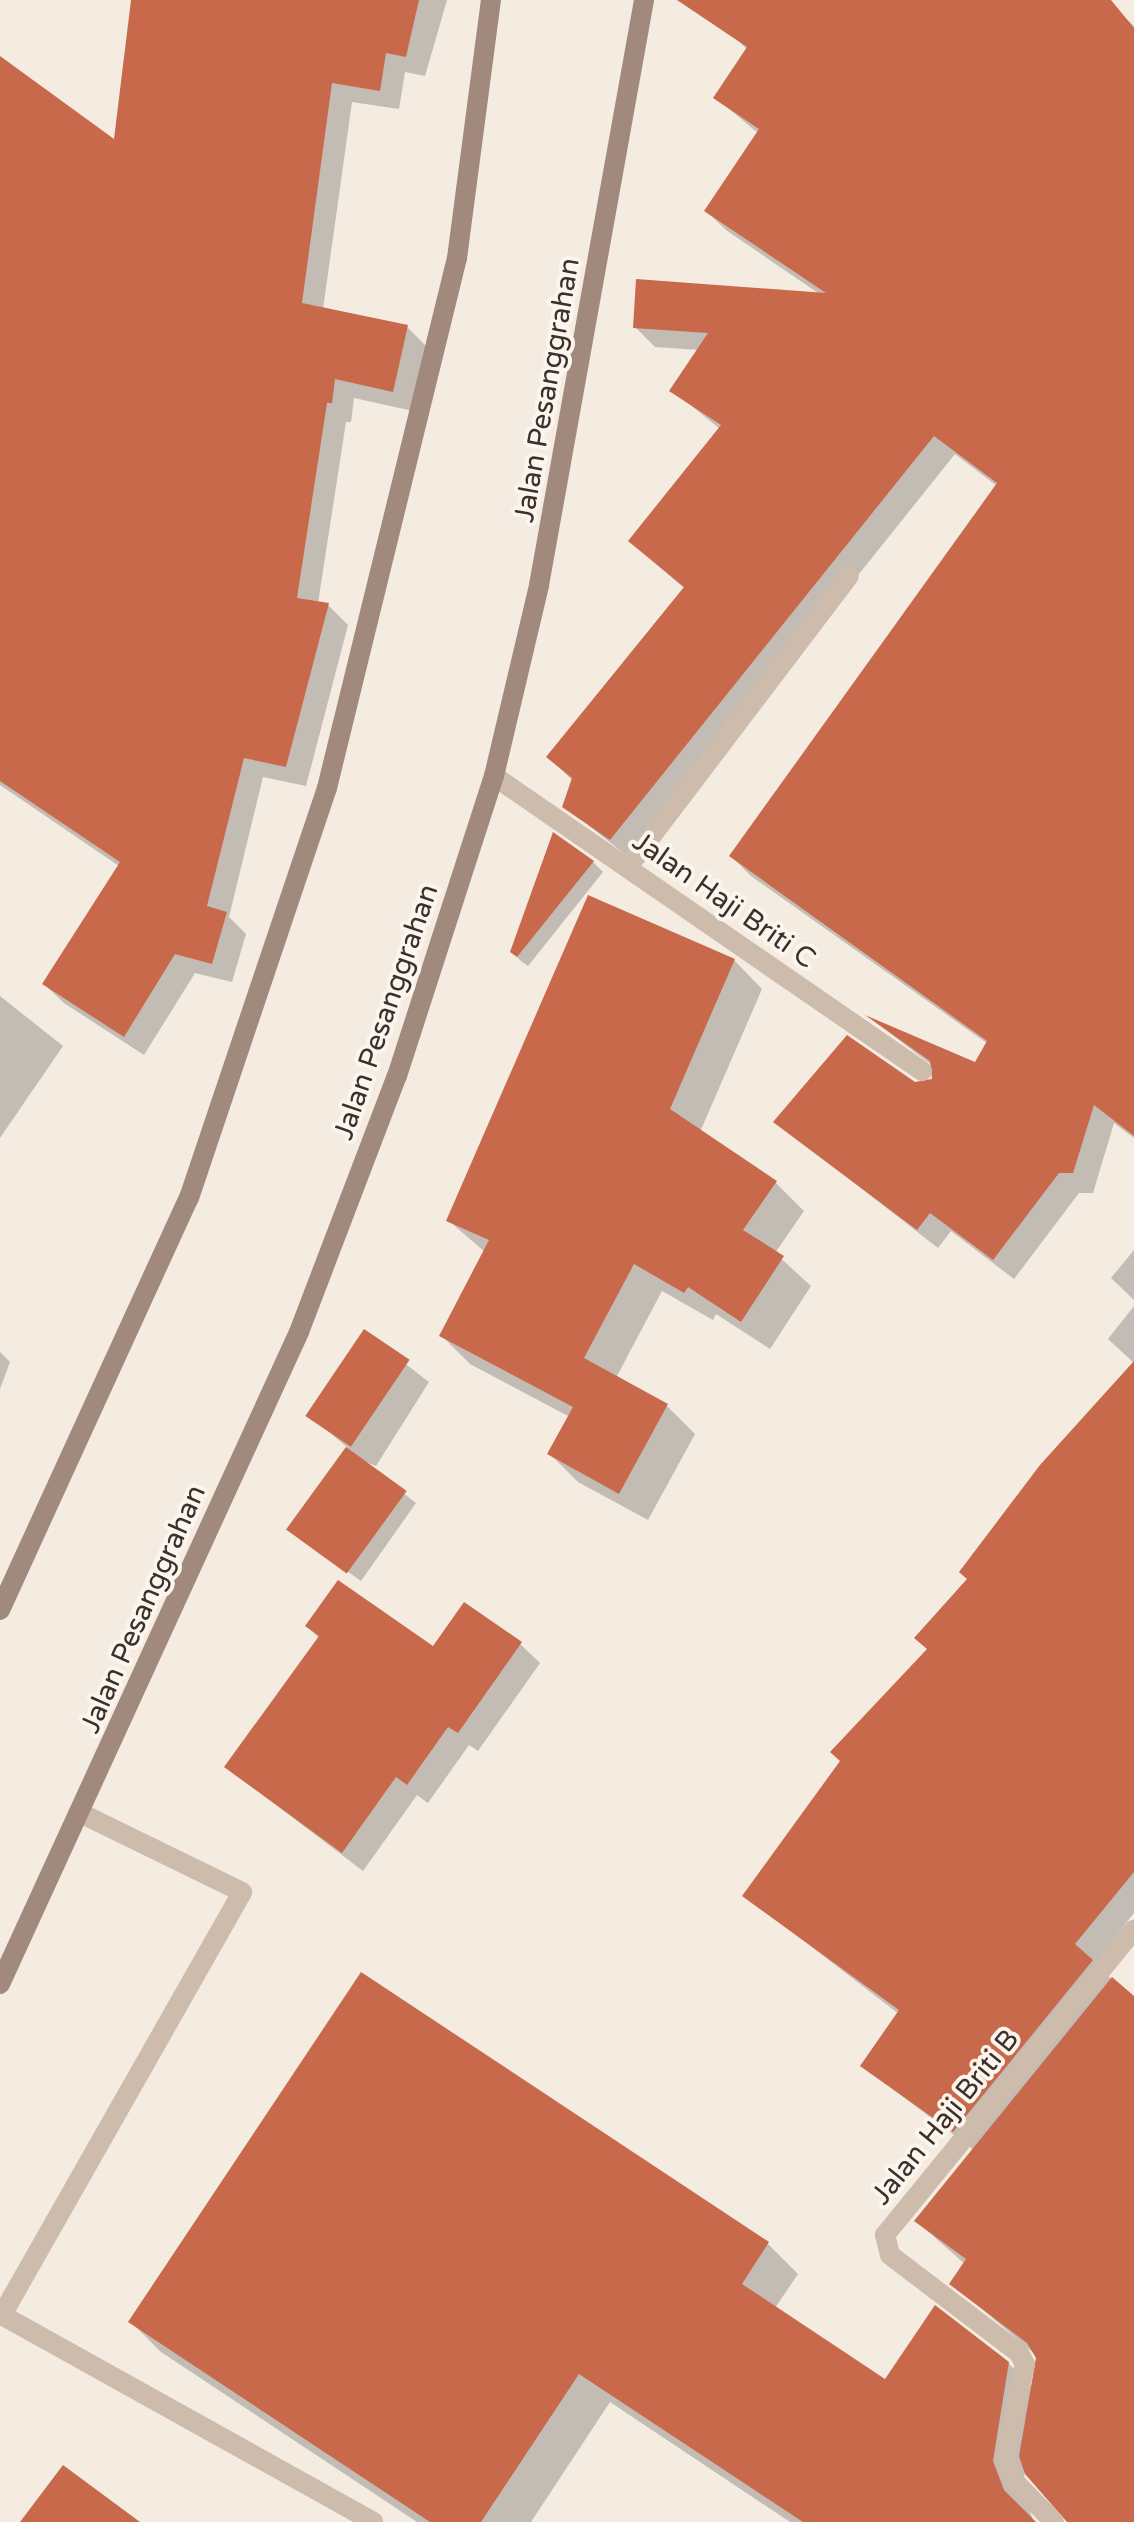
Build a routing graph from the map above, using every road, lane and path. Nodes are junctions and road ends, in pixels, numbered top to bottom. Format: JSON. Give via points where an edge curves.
{"nodes":[{"id":1,"x":491,"y":0,"type":"edge"},
{"id":2,"x":644,"y":0,"type":"edge"},
{"id":3,"x":849,"y":576,"type":"dead end"},
{"id":4,"x":494,"y":776,"type":"junction"},
{"id":5,"x":628,"y":867,"type":"junction"},
{"id":6,"x":922,"y":1071,"type":"dead end"},
{"id":7,"x":0,"y":1610,"type":"edge"},
{"id":8,"x":80,"y":1813,"type":"junction"},
{"id":9,"x":1134,"y":1930,"type":"edge"},
{"id":10,"x":0,"y":1984,"type":"edge"},
{"id":11,"x":1,"y":2315,"type":"edge"},
{"id":12,"x":373,"y":2522,"type":"edge"},
{"id":13,"x":1054,"y":2522,"type":"edge"}],
"edges":[{"from":1,"to":7,"type":"main road","via":[[457,258],[327,788],[189,1198]]},
{"from":2,"to":4,"type":"main road","name":"Jalan Pesanggrahan","via":[[574,404]]},
{"from":3,"to":5,"type":"street"},
{"from":4,"to":5,"type":"street","name":"Jalan Haji Briti C"},
{"from":4,"to":8,"type":"main road","name":"Jalan Pesanggrahan","via":[[397,1076],[338,1235]]},
{"from":5,"to":6,"type":"street","name":"Jalan Haji Briti C"},
{"from":8,"to":10,"type":"main road","name":"Jalan Pesanggrahan"},
{"from":8,"to":11,"type":"street","via":[[242,1892]]},
{"from":9,"to":13,"type":"street","name":"Jalan Haji Briti B","via":[[885,2235],[890,2255],[1019,2353],[1025,2364],[1005,2457],[1014,2481]]},
{"from":11,"to":12,"type":"street"}]}
